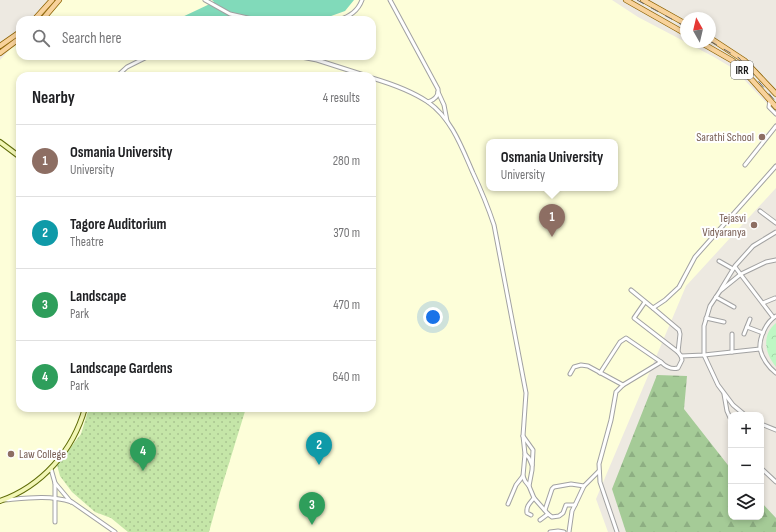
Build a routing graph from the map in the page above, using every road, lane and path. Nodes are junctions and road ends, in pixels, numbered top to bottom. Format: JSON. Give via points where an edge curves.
{"nodes":[{"id":1,"x":52,"y":0,"type":"edge"},
{"id":2,"x":59,"y":0,"type":"edge"},
{"id":3,"x":205,"y":0,"type":"edge"},
{"id":4,"x":362,"y":0,"type":"edge"},
{"id":5,"x":390,"y":0,"type":"edge"},
{"id":6,"x":643,"y":0,"type":"edge"},
{"id":7,"x":630,"y":1,"type":"edge"},
{"id":8,"x":38,"y":16,"type":"edge"},
{"id":9,"x":45,"y":16,"type":"edge"},
{"id":10,"x":239,"y":16,"type":"edge"},
{"id":11,"x":346,"y":16,"type":"edge"},
{"id":12,"x":680,"y":21,"type":"edge"},
{"id":13,"x":680,"y":30,"type":"edge"},
{"id":14,"x":16,"y":35,"type":"edge"},
{"id":15,"x":16,"y":41,"type":"edge"},
{"id":16,"x":716,"y":42,"type":"edge"},
{"id":17,"x":0,"y":46,"type":"edge"},
{"id":18,"x":710,"y":48,"type":"edge"},
{"id":19,"x":0,"y":53,"type":"edge"},
{"id":20,"x":141,"y":60,"type":"edge"},
{"id":21,"x":317,"y":60,"type":"edge"},
{"id":22,"x":121,"y":72,"type":"edge"},
{"id":23,"x":354,"y":72,"type":"edge"},
{"id":24,"x":376,"y":80,"type":"edge"},
{"id":25,"x":438,"y":92,"type":"junction"},
{"id":26,"x":776,"y":94,"type":"edge"},
{"id":27,"x":770,"y":100,"type":"junction"},
{"id":28,"x":428,"y":102,"type":"junction"},
{"id":29,"x":776,"y":107,"type":"edge"},
{"id":30,"x":776,"y":114,"type":"edge"},
{"id":31,"x":448,"y":123,"type":"junction"},
{"id":32,"x":776,"y":126,"type":"edge"},
{"id":33,"x":0,"y":142,"type":"edge"},
{"id":34,"x":16,"y":154,"type":"edge"},
{"id":35,"x":745,"y":165,"type":"dead end"},
{"id":36,"x":776,"y":166,"type":"edge"},
{"id":37,"x":760,"y":211,"type":"dead end"},
{"id":38,"x":776,"y":223,"type":"edge"},
{"id":39,"x":776,"y":232,"type":"edge"},
{"id":40,"x":776,"y":260,"type":"edge"},
{"id":41,"x":719,"y":261,"type":"dead end"},
{"id":42,"x":734,"y":268,"type":"junction"},
{"id":43,"x":741,"y":274,"type":"junction"},
{"id":44,"x":631,"y":290,"type":"dead end"},
{"id":45,"x":720,"y":291,"type":"junction"},
{"id":46,"x":716,"y":298,"type":"junction"},
{"id":47,"x":776,"y":298,"type":"edge"},
{"id":48,"x":645,"y":302,"type":"junction"},
{"id":49,"x":763,"y":303,"type":"junction"},
{"id":50,"x":734,"y":307,"type":"dead end"},
{"id":51,"x":653,"y":308,"type":"junction"},
{"id":52,"x":775,"y":316,"type":"edge"},
{"id":53,"x":706,"y":318,"type":"junction"},
{"id":54,"x":750,"y":319,"type":"dead end"},
{"id":55,"x":724,"y":322,"type":"dead end"},
{"id":56,"x":747,"y":327,"type":"junction"},
{"id":57,"x":763,"y":333,"type":"junction"},
{"id":58,"x":732,"y":334,"type":"dead end"},
{"id":59,"x":744,"y":334,"type":"dead end"},
{"id":60,"x":760,"y":349,"type":"junction"},
{"id":61,"x":678,"y":352,"type":"junction"},
{"id":62,"x":732,"y":352,"type":"junction"},
{"id":63,"x":704,"y":355,"type":"junction"},
{"id":64,"x":681,"y":356,"type":"junction"},
{"id":65,"x":661,"y":362,"type":"junction"},
{"id":66,"x":600,"y":373,"type":"junction"},
{"id":67,"x":776,"y":373,"type":"edge"},
{"id":68,"x":570,"y":374,"type":"dead end"},
{"id":69,"x":622,"y":385,"type":"junction"},
{"id":70,"x":724,"y":392,"type":"junction"},
{"id":71,"x":84,"y":412,"type":"edge"},
{"id":72,"x":741,"y":412,"type":"edge"},
{"id":73,"x":728,"y":413,"type":"edge"},
{"id":74,"x":764,"y":425,"type":"edge"},
{"id":75,"x":776,"y":430,"type":"edge"},
{"id":76,"x":523,"y":436,"type":"junction"},
{"id":77,"x":525,"y":454,"type":"junction"},
{"id":78,"x":532,"y":466,"type":"junction"},
{"id":79,"x":51,"y":469,"type":"junction"},
{"id":80,"x":599,"y":471,"type":"junction"},
{"id":81,"x":764,"y":471,"type":"edge"},
{"id":82,"x":532,"y":474,"type":"junction"},
{"id":83,"x":524,"y":475,"type":"junction"},
{"id":84,"x":776,"y":482,"type":"edge"},
{"id":85,"x":54,"y":483,"type":"junction"},
{"id":86,"x":529,"y":486,"type":"junction"},
{"id":87,"x":584,"y":486,"type":"junction"},
{"id":88,"x":55,"y":498,"type":"junction"},
{"id":89,"x":534,"y":498,"type":"junction"},
{"id":90,"x":2,"y":500,"type":"edge"},
{"id":91,"x":72,"y":502,"type":"junction"},
{"id":92,"x":508,"y":504,"type":"dead end"},
{"id":93,"x":575,"y":505,"type":"junction"},
{"id":94,"x":545,"y":510,"type":"junction"},
{"id":95,"x":548,"y":514,"type":"junction"},
{"id":96,"x":531,"y":515,"type":"dead end"},
{"id":97,"x":540,"y":520,"type":"dead end"},
{"id":98,"x":55,"y":522,"type":"dead end"},
{"id":99,"x":115,"y":532,"type":"edge"},
{"id":100,"x":550,"y":532,"type":"edge"},
{"id":101,"x":564,"y":532,"type":"edge"},
{"id":102,"x":569,"y":532,"type":"edge"},
{"id":103,"x":617,"y":532,"type":"edge"}],
"edges":[{"from":1,"to":8,"type":"main road"},
{"from":2,"to":9,"type":"main road"},
{"from":3,"to":10,"type":"street","via":[[230,14]]},
{"from":4,"to":11,"type":"street","via":[[360,6]]},
{"from":5,"to":25,"type":"street"},
{"from":6,"to":12,"type":"main road"},
{"from":7,"to":13,"type":"main road"},
{"from":14,"to":17,"type":"main road"},
{"from":15,"to":19,"type":"main road"},
{"from":16,"to":26,"type":"main road","number":"IRR","via":[[745,61]]},
{"from":18,"to":27,"type":"main road","number":"IRR","via":[[733,61]]},
{"from":20,"to":22,"type":"street"},
{"from":21,"to":23,"type":"street"},
{"from":24,"to":28,"type":"street"},
{"from":25,"to":28,"type":"street","via":[[433,100]]},
{"from":25,"to":31,"type":"street"},
{"from":27,"to":29,"type":"main road","number":"IRR"},
{"from":27,"to":30,"type":"street","via":[[769,107]]},
{"from":28,"to":31,"type":"street"},
{"from":31,"to":76,"type":"street","via":[[465,153],[494,225],[526,393]]},
{"from":32,"to":35,"type":"street"},
{"from":33,"to":34,"type":"main road"},
{"from":36,"to":51,"type":"street","via":[[695,257],[678,287]]},
{"from":37,"to":38,"type":"street"},
{"from":39,"to":42,"type":"street","via":[[753,246]]},
{"from":40,"to":43,"type":"street"},
{"from":41,"to":42,"type":"street"},
{"from":42,"to":43,"type":"street"},
{"from":42,"to":45,"type":"street"},
{"from":43,"to":45,"type":"street"},
{"from":43,"to":49,"type":"street"},
{"from":44,"to":48,"type":"street"},
{"from":45,"to":46,"type":"street"},
{"from":46,"to":50,"type":"street"},
{"from":46,"to":53,"type":"street"},
{"from":47,"to":49,"type":"street"},
{"from":48,"to":51,"type":"street"},
{"from":48,"to":61,"type":"street","via":[[634,318]]},
{"from":49,"to":52,"type":"street"},
{"from":51,"to":61,"type":"street","via":[[678,330]]},
{"from":52,"to":57,"type":"street"},
{"from":53,"to":55,"type":"street"},
{"from":53,"to":63,"type":"street"},
{"from":54,"to":56,"type":"street"},
{"from":56,"to":57,"type":"street"},
{"from":56,"to":59,"type":"street"},
{"from":57,"to":60,"type":"street"},
{"from":58,"to":62,"type":"street"},
{"from":60,"to":62,"type":"street"},
{"from":60,"to":67,"type":"street","via":[[766,364]]},
{"from":61,"to":64,"type":"street"},
{"from":62,"to":63,"type":"street"},
{"from":63,"to":64,"type":"street"},
{"from":63,"to":70,"type":"street"},
{"from":64,"to":65,"type":"street","via":[[678,368],[669,368]]},
{"from":65,"to":66,"type":"street","via":[[626,338],[620,342]]},
{"from":65,"to":69,"type":"street"},
{"from":66,"to":68,"type":"street","via":[[581,364],[574,367]]},
{"from":66,"to":69,"type":"street"},
{"from":69,"to":80,"type":"street","via":[[616,392]]},
{"from":70,"to":72,"type":"street"},
{"from":70,"to":73,"type":"street"},
{"from":71,"to":79,"type":"main road","via":[[69,445]]},
{"from":74,"to":75,"type":"street"},
{"from":76,"to":77,"type":"street"},
{"from":76,"to":78,"type":"street","via":[[533,450]]},
{"from":77,"to":78,"type":"street"},
{"from":77,"to":83,"type":"street"},
{"from":78,"to":82,"type":"street"},
{"from":79,"to":85,"type":"street"},
{"from":79,"to":90,"type":"main road","via":[[29,487]]},
{"from":80,"to":87,"type":"street"},
{"from":80,"to":103,"type":"street","via":[[600,482]]},
{"from":81,"to":84,"type":"street"},
{"from":82,"to":83,"type":"street"},
{"from":82,"to":86,"type":"street"},
{"from":83,"to":86,"type":"street"},
{"from":83,"to":92,"type":"street","via":[[516,485]]},
{"from":85,"to":88,"type":"street"},
{"from":85,"to":91,"type":"street"},
{"from":86,"to":89,"type":"street"},
{"from":87,"to":93,"type":"street"},
{"from":87,"to":94,"type":"street","via":[[571,484],[554,487]]},
{"from":88,"to":90,"type":"street"},
{"from":88,"to":91,"type":"street"},
{"from":88,"to":98,"type":"street"},
{"from":89,"to":94,"type":"street"},
{"from":89,"to":96,"type":"street","via":[[526,509]]},
{"from":91,"to":99,"type":"street"},
{"from":93,"to":95,"type":"street","via":[[566,506],[559,516],[552,517]]},
{"from":93,"to":102,"type":"street"},
{"from":94,"to":95,"type":"street"},
{"from":95,"to":97,"type":"street"},
{"from":100,"to":101,"type":"street"}]}
